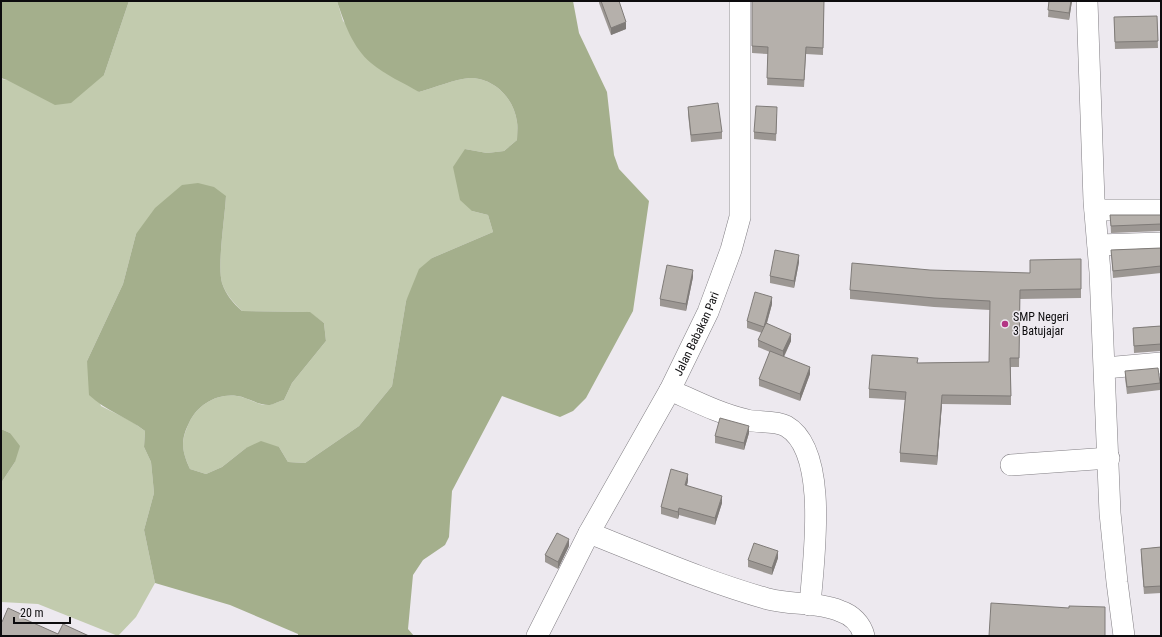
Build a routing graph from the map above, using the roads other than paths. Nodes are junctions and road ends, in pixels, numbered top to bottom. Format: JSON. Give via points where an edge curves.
{"nodes":[{"id":1,"x":740,"y":1,"type":"edge"},
{"id":2,"x":1087,"y":1,"type":"edge"},
{"id":3,"x":1095,"y":210,"type":"junction"},
{"id":4,"x":1161,"y":210,"type":"edge"},
{"id":5,"x":1161,"y":243,"type":"edge"},
{"id":6,"x":1098,"y":245,"type":"junction"},
{"id":7,"x":1161,"y":363,"type":"edge"},
{"id":8,"x":1105,"y":368,"type":"junction"},
{"id":9,"x":670,"y":390,"type":"junction"},
{"id":10,"x":1109,"y":458,"type":"junction"},
{"id":11,"x":1011,"y":465,"type":"dead end"},
{"id":12,"x":589,"y":533,"type":"junction"},
{"id":13,"x":810,"y":605,"type":"junction"},
{"id":14,"x":537,"y":636,"type":"edge"},
{"id":15,"x":864,"y":636,"type":"edge"},
{"id":16,"x":1124,"y":636,"type":"edge"}],
"edges":[{"from":1,"to":9,"type":"street","name":"Jalan Babakan Pari","via":[[740,217],[731,250],[708,312]]},
{"from":2,"to":3,"type":"street"},
{"from":3,"to":4,"type":"street"},
{"from":3,"to":6,"type":"street"},
{"from":5,"to":6,"type":"street"},
{"from":6,"to":8,"type":"street"},
{"from":7,"to":8,"type":"street"},
{"from":8,"to":10,"type":"street"},
{"from":9,"to":12,"type":"street","name":"Jalan Babakan Pari"},
{"from":9,"to":13,"type":"street","via":[[723,413],[747,420],[784,425],[798,434],[811,465],[815,488]]},
{"from":10,"to":11,"type":"street"},
{"from":10,"to":16,"type":"street","via":[[1110,513]]},
{"from":12,"to":13,"type":"street","via":[[685,571],[769,599]]},
{"from":12,"to":14,"type":"street","name":"Jalan Babakan Pari"},
{"from":13,"to":15,"type":"street","via":[[842,611],[860,624]]}]}
